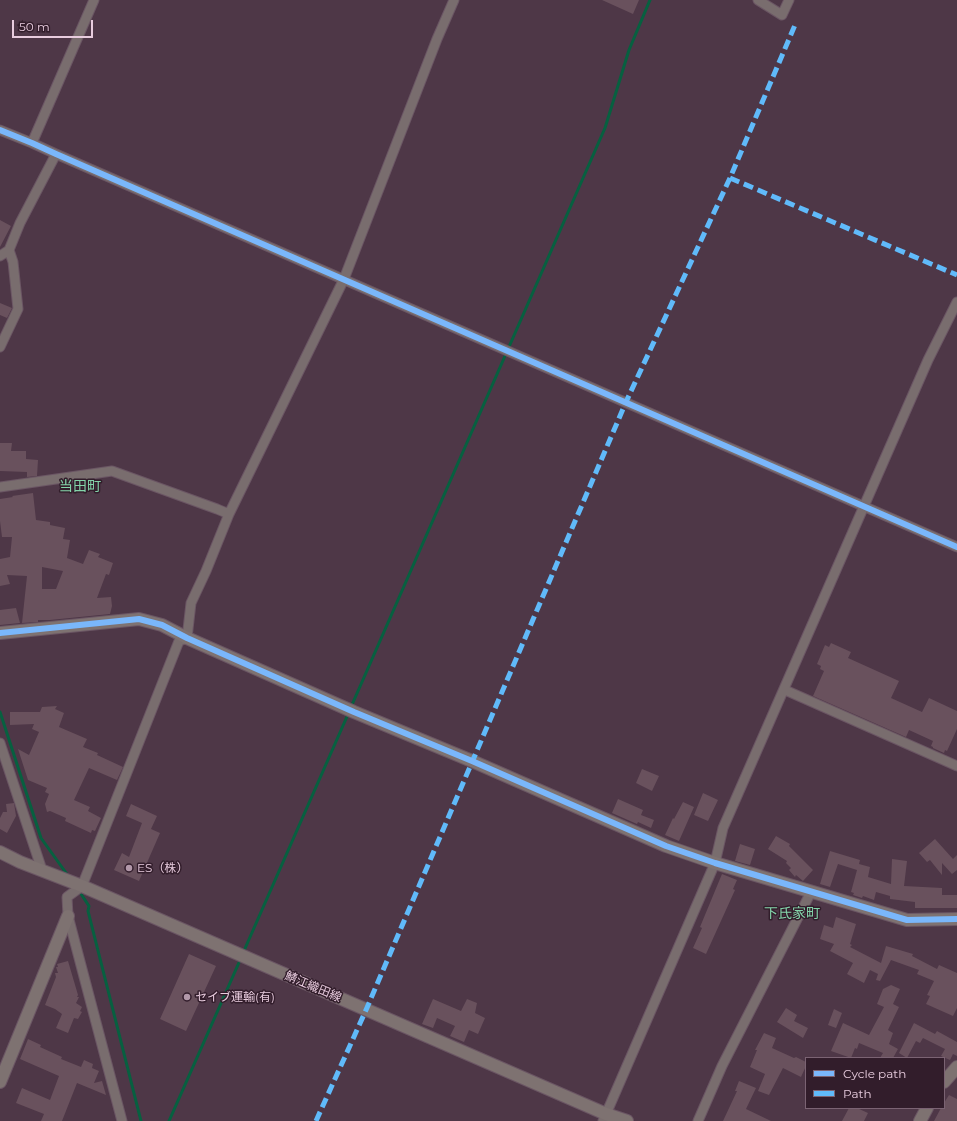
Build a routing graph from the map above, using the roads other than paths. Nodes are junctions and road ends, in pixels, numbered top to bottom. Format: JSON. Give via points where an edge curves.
{"nodes":[{"id":1,"x":94,"y":0,"type":"edge"},
{"id":2,"x":454,"y":0,"type":"edge"},
{"id":3,"x":758,"y":0,"type":"edge"},
{"id":4,"x":789,"y":0,"type":"edge"},
{"id":5,"x":0,"y":130,"type":"edge"},
{"id":6,"x":32,"y":143,"type":"junction"},
{"id":7,"x":56,"y":154,"type":"junction"},
{"id":8,"x":8,"y":250,"type":"junction"},
{"id":9,"x":0,"y":256,"type":"edge"},
{"id":10,"x":344,"y":279,"type":"junction"},
{"id":11,"x":957,"y":302,"type":"edge"},
{"id":12,"x":0,"y":347,"type":"edge"},
{"id":13,"x":0,"y":487,"type":"edge"},
{"id":14,"x":864,"y":507,"type":"junction"},
{"id":15,"x":229,"y":514,"type":"junction"},
{"id":16,"x":957,"y":547,"type":"edge"},
{"id":17,"x":0,"y":633,"type":"edge"},
{"id":18,"x":187,"y":638,"type":"junction"},
{"id":19,"x":784,"y":690,"type":"junction"},
{"id":20,"x":0,"y":743,"type":"edge"},
{"id":21,"x":957,"y":766,"type":"edge"},
{"id":22,"x":0,"y":852,"type":"edge"},
{"id":23,"x":715,"y":863,"type":"junction"},
{"id":24,"x":42,"y":870,"type":"junction"},
{"id":25,"x":82,"y":886,"type":"junction"},
{"id":26,"x":811,"y":892,"type":"junction"},
{"id":27,"x":68,"y":916,"type":"junction"},
{"id":28,"x":957,"y":919,"type":"edge"},
{"id":29,"x":957,"y":1067,"type":"edge"},
{"id":30,"x":945,"y":1081,"type":"edge"},
{"id":31,"x":0,"y":1082,"type":"edge"},
{"id":32,"x":926,"y":1109,"type":"edge"},
{"id":33,"x":604,"y":1117,"type":"edge"},
{"id":34,"x":122,"y":1121,"type":"edge"},
{"id":35,"x":626,"y":1121,"type":"edge"},
{"id":36,"x":698,"y":1121,"type":"edge"},
{"id":37,"x":920,"y":1121,"type":"edge"}],
"edges":[{"from":1,"to":6,"type":"street"},
{"from":2,"to":10,"type":"street"},
{"from":3,"to":4,"type":"street","via":[[782,15]]},
{"from":5,"to":6,"type":"street"},
{"from":6,"to":7,"type":"street"},
{"from":7,"to":8,"type":"street"},
{"from":7,"to":10,"type":"street"},
{"from":8,"to":9,"type":"street"},
{"from":8,"to":12,"type":"street","via":[[13,262],[18,309]]},
{"from":10,"to":14,"type":"street"},
{"from":10,"to":15,"type":"street"},
{"from":11,"to":14,"type":"street","via":[[928,360]]},
{"from":13,"to":15,"type":"street","via":[[112,471]]},
{"from":14,"to":16,"type":"street"},
{"from":14,"to":19,"type":"street"},
{"from":15,"to":18,"type":"street","via":[[191,603]]},
{"from":17,"to":18,"type":"street","via":[[139,619],[162,625]]},
{"from":18,"to":23,"type":"street","via":[[666,846]]},
{"from":18,"to":25,"type":"street","via":[[179,641]]},
{"from":19,"to":21,"type":"street"},
{"from":19,"to":23,"type":"street","via":[[723,828]]},
{"from":20,"to":24,"type":"street"},
{"from":22,"to":24,"type":"street","name":"鯖江織田線"},
{"from":23,"to":26,"type":"street"},
{"from":23,"to":33,"type":"street"},
{"from":24,"to":25,"type":"street","name":"鯖江織田線"},
{"from":25,"to":27,"type":"street","via":[[67,898]]},
{"from":25,"to":33,"type":"street","name":"鯖江織田線"},
{"from":26,"to":28,"type":"street","via":[[907,920]]},
{"from":26,"to":36,"type":"street","via":[[722,1066]]},
{"from":27,"to":31,"type":"street"},
{"from":27,"to":34,"type":"street"},
{"from":29,"to":30,"type":"street"},
{"from":32,"to":37,"type":"street"},
{"from":33,"to":35,"type":"street","name":"鯖江織田線"}]}
